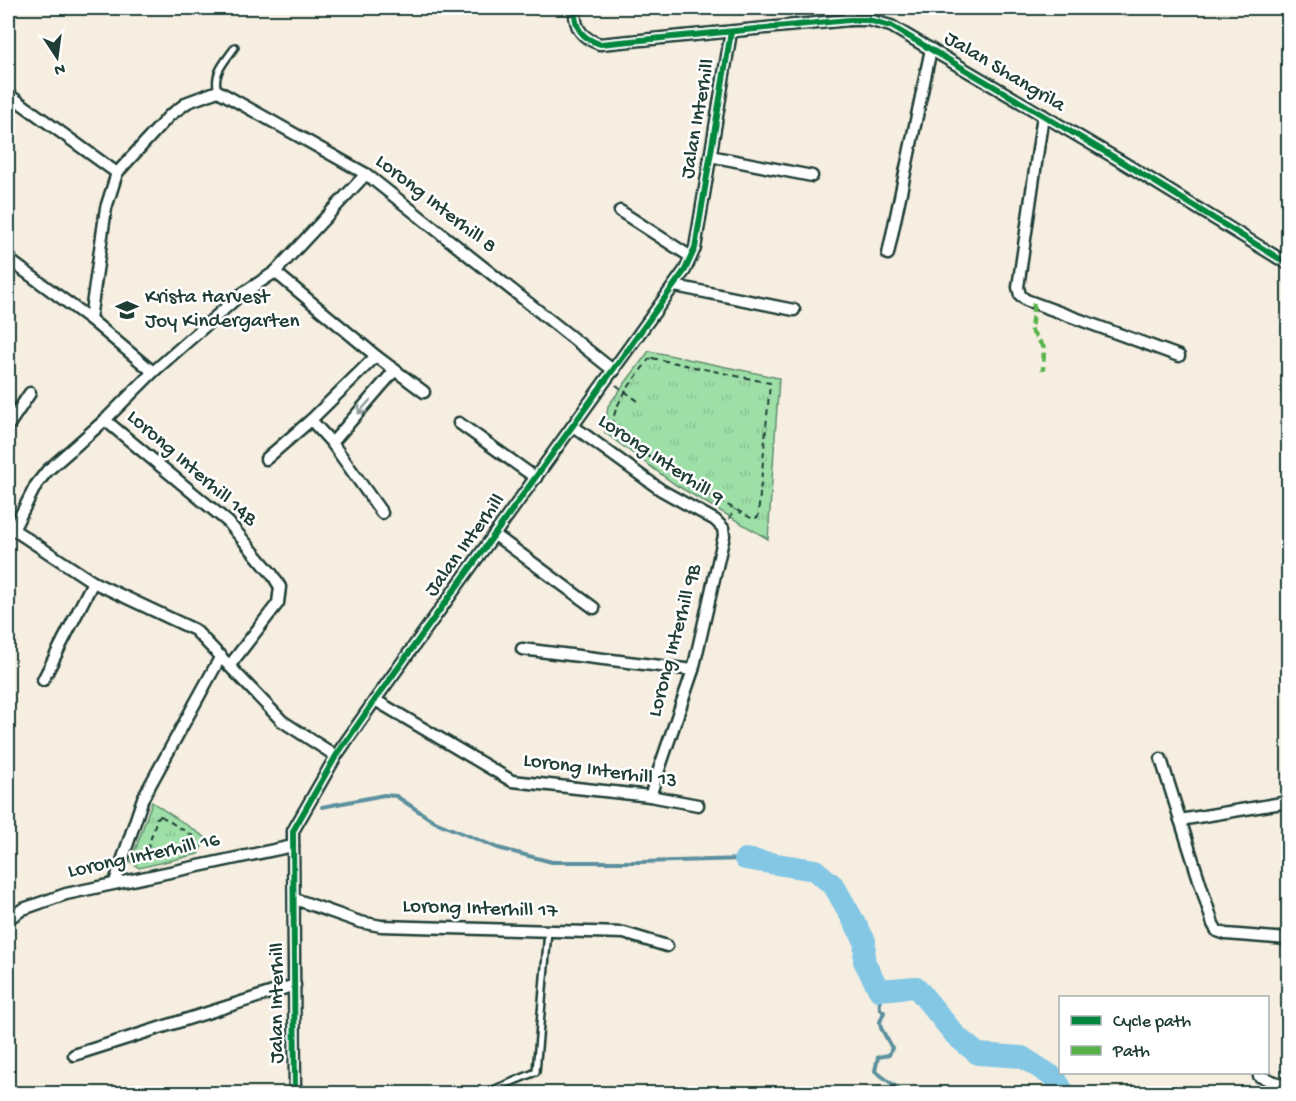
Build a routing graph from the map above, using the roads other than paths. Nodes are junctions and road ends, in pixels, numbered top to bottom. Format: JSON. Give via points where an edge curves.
{"nodes":[{"id":1,"x":575,"y":8,"type":"edge"},
{"id":2,"x":849,"y":8,"type":"edge"},
{"id":3,"x":849,"y":20,"type":"junction"},
{"id":4,"x":731,"y":32,"type":"junction"},
{"id":5,"x":235,"y":47,"type":"dead end"},
{"id":6,"x":931,"y":49,"type":"junction"},
{"id":7,"x":218,"y":91,"type":"junction"},
{"id":8,"x":8,"y":94,"type":"edge"},
{"id":9,"x":1043,"y":115,"type":"junction"},
{"id":10,"x":710,"y":156,"type":"junction"},
{"id":11,"x":117,"y":173,"type":"junction"},
{"id":12,"x":366,"y":174,"type":"junction"},
{"id":13,"x":812,"y":176,"type":"dead end"},
{"id":14,"x":620,"y":211,"type":"dead end"},
{"id":15,"x":888,"y":254,"type":"dead end"},
{"id":16,"x":691,"y":257,"type":"junction"},
{"id":17,"x":8,"y":259,"type":"edge"},
{"id":18,"x":1288,"y":264,"type":"edge"},
{"id":19,"x":275,"y":272,"type":"junction"},
{"id":20,"x":675,"y":286,"type":"junction"},
{"id":21,"x":794,"y":310,"type":"dead end"},
{"id":22,"x":90,"y":319,"type":"junction"},
{"id":23,"x":376,"y":356,"type":"junction"},
{"id":24,"x":1179,"y":356,"type":"dead end"},
{"id":25,"x":395,"y":370,"type":"junction"},
{"id":26,"x":153,"y":372,"type":"junction"},
{"id":27,"x":611,"y":375,"type":"junction"},
{"id":28,"x":424,"y":392,"type":"dead end"},
{"id":29,"x":30,"y":393,"type":"dead end"},
{"id":30,"x":105,"y":420,"type":"junction"},
{"id":31,"x":311,"y":420,"type":"junction"},
{"id":32,"x":459,"y":423,"type":"dead end"},
{"id":33,"x":8,"y":426,"type":"edge"},
{"id":34,"x":573,"y":426,"type":"junction"},
{"id":35,"x":332,"y":443,"type":"junction"},
{"id":36,"x":266,"y":459,"type":"dead end"},
{"id":37,"x":536,"y":478,"type":"junction"},
{"id":38,"x":382,"y":513,"type":"dead end"},
{"id":39,"x":10,"y":528,"type":"edge"},
{"id":40,"x":723,"y":528,"type":"joint"},
{"id":41,"x":495,"y":535,"type":"junction"},
{"id":42,"x":93,"y":582,"type":"junction"},
{"id":43,"x":594,"y":608,"type":"dead end"},
{"id":44,"x":522,"y":649,"type":"dead end"},
{"id":45,"x":221,"y":656,"type":"junction"},
{"id":46,"x":230,"y":665,"type":"junction"},
{"id":47,"x":693,"y":670,"type":"junction"},
{"id":48,"x":42,"y":680,"type":"dead end"},
{"id":49,"x":375,"y":700,"type":"junction"},
{"id":50,"x":336,"y":756,"type":"junction"},
{"id":51,"x":1161,"y":759,"type":"dead end"},
{"id":52,"x":650,"y":796,"type":"junction"},
{"id":53,"x":1288,"y":802,"type":"edge"},
{"id":54,"x":698,"y":805,"type":"dead end"},
{"id":55,"x":1180,"y":820,"type":"junction"},
{"id":56,"x":292,"y":846,"type":"junction"},
{"id":57,"x":115,"y":882,"type":"junction"},
{"id":58,"x":295,"y":899,"type":"junction"},
{"id":59,"x":8,"y":919,"type":"edge"},
{"id":60,"x":548,"y":931,"type":"junction"},
{"id":61,"x":1288,"y":939,"type":"edge"},
{"id":62,"x":667,"y":946,"type":"dead end"},
{"id":63,"x":295,"y":985,"type":"junction"},
{"id":64,"x":74,"y":1055,"type":"dead end"},
{"id":65,"x":1259,"y":1076,"type":"dead end"},
{"id":66,"x":1288,"y":1087,"type":"edge"},
{"id":67,"x":295,"y":1094,"type":"edge"},
{"id":68,"x":483,"y":1094,"type":"edge"}],
"edges":[{"from":1,"to":4,"type":"street","name":"Jalan Shangrila","via":[[580,33],[600,44]]},
{"from":2,"to":3,"type":"street"},
{"from":3,"to":4,"type":"street","name":"Jalan Shangrila"},
{"from":3,"to":6,"type":"street","name":"Jalan Shangrila","via":[[891,26]]},
{"from":4,"to":10,"type":"street","name":"Jalan Interhill"},
{"from":5,"to":7,"type":"lane","via":[[217,74]]},
{"from":6,"to":9,"type":"street","name":"Jalan Shangrila"},
{"from":6,"to":15,"type":"street"},
{"from":7,"to":11,"type":"street","via":[[188,102],[169,117]]},
{"from":7,"to":12,"type":"street","name":"Lorong Interhill 8"},
{"from":8,"to":11,"type":"street"},
{"from":9,"to":18,"type":"street","name":"Jalan Shangrila"},
{"from":9,"to":24,"type":"street","via":[[1020,295]]},
{"from":10,"to":13,"type":"street"},
{"from":10,"to":16,"type":"street","name":"Jalan Interhill"},
{"from":11,"to":22,"type":"street","via":[[106,208]]},
{"from":12,"to":19,"type":"street"},
{"from":12,"to":27,"type":"street","name":"Lorong Interhill 8"},
{"from":14,"to":16,"type":"street"},
{"from":16,"to":20,"type":"street","name":"Jalan Interhill"},
{"from":17,"to":22,"type":"street"},
{"from":19,"to":23,"type":"street"},
{"from":19,"to":26,"type":"street","via":[[239,296]]},
{"from":20,"to":21,"type":"street"},
{"from":20,"to":27,"type":"street","name":"Jalan Interhill"},
{"from":22,"to":26,"type":"street"},
{"from":23,"to":25,"type":"street"},
{"from":23,"to":31,"type":"street"},
{"from":25,"to":28,"type":"street"},
{"from":25,"to":35,"type":"street","one_way":true},
{"from":26,"to":30,"type":"street"},
{"from":27,"to":34,"type":"street","name":"Jalan Interhill"},
{"from":29,"to":33,"type":"street"},
{"from":30,"to":39,"type":"street","via":[[47,471]]},
{"from":30,"to":46,"type":"street","name":"Lorong Interhill 14B","via":[[228,522],[280,587],[278,603]]},
{"from":31,"to":35,"type":"street"},
{"from":31,"to":36,"type":"street"},
{"from":32,"to":37,"type":"street"},
{"from":34,"to":37,"type":"street","name":"Jalan Interhill"},
{"from":34,"to":40,"type":"street","name":"Lorong Interhill 9","via":[[661,490],[716,520]]},
{"from":35,"to":38,"type":"street"},
{"from":37,"to":41,"type":"street","name":"Jalan Interhill"},
{"from":39,"to":42,"type":"street"},
{"from":40,"to":47,"type":"street","name":"Lorong Interhill 9B"},
{"from":41,"to":43,"type":"street"},
{"from":41,"to":49,"type":"street","name":"Jalan Interhill"},
{"from":42,"to":45,"type":"street","via":[[195,630]]},
{"from":42,"to":48,"type":"street"},
{"from":44,"to":47,"type":"street"},
{"from":45,"to":46,"type":"street"},
{"from":45,"to":57,"type":"street","via":[[143,798]]},
{"from":46,"to":50,"type":"street","via":[[282,721]]},
{"from":47,"to":52,"type":"street","name":"Lorong Interhill 9B"},
{"from":49,"to":50,"type":"street","name":"Jalan Interhill"},
{"from":49,"to":52,"type":"street","name":"Lorong Interhill 13","via":[[512,781]]},
{"from":50,"to":56,"type":"street","name":"Jalan Interhill","via":[[293,831]]},
{"from":51,"to":55,"type":"street"},
{"from":52,"to":54,"type":"street","name":"Lorong Interhill 13"},
{"from":53,"to":55,"type":"street"},
{"from":55,"to":61,"type":"street","via":[[1217,931]]},
{"from":56,"to":57,"type":"street","name":"Lorong Interhill 16"},
{"from":56,"to":58,"type":"street","name":"Jalan Interhill"},
{"from":57,"to":59,"type":"street","name":"Lorong Interhill 16","via":[[66,894],[23,909]]},
{"from":58,"to":60,"type":"street","name":"Lorong Interhill 17","via":[[381,926]]},
{"from":58,"to":63,"type":"street","name":"Jalan Interhill"},
{"from":60,"to":62,"type":"street","name":"Lorong Interhill 17","via":[[624,933]]},
{"from":60,"to":68,"type":"lane","via":[[536,1072]]},
{"from":63,"to":64,"type":"street"},
{"from":63,"to":67,"type":"street","name":"Jalan Interhill"},
{"from":65,"to":66,"type":"street"}]}
